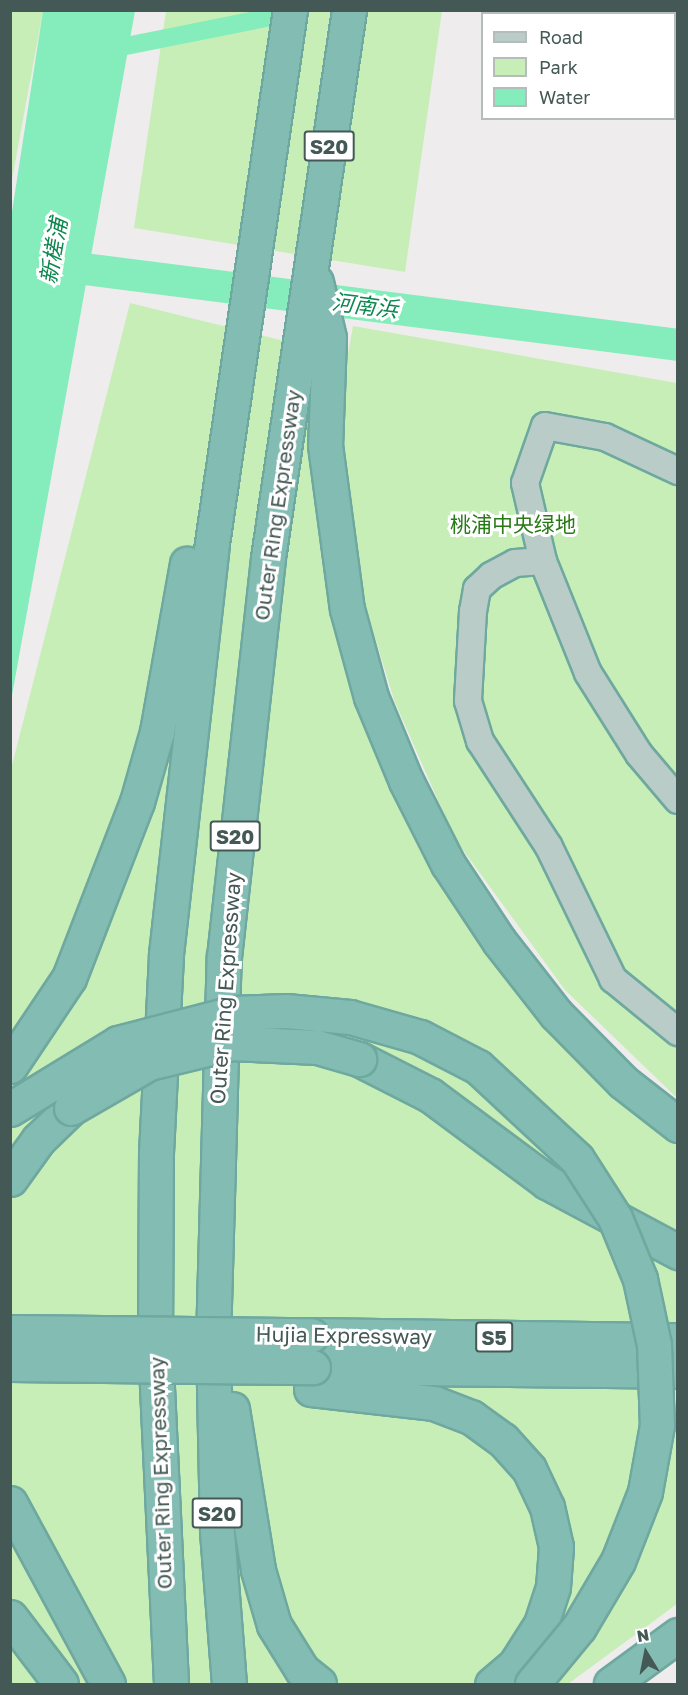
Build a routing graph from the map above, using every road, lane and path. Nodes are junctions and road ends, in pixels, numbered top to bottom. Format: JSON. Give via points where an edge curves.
{"nodes":[{"id":1,"x":347,"y":19,"type":"edge"},
{"id":2,"x":288,"y":25,"type":"edge"},
{"id":3,"x":234,"y":325,"type":"junction"},
{"id":4,"x":316,"y":336,"type":"junction"},
{"id":5,"x":678,"y":471,"type":"edge"},
{"id":6,"x":543,"y":561,"type":"junction"},
{"id":7,"x":678,"y":800,"type":"edge"},
{"id":8,"x":678,"y":1032,"type":"edge"},
{"id":9,"x":10,"y":1066,"type":"edge"},
{"id":10,"x":10,"y":1109,"type":"edge"},
{"id":11,"x":678,"y":1125,"type":"edge"},
{"id":12,"x":10,"y":1179,"type":"edge"},
{"id":13,"x":678,"y":1252,"type":"edge"},
{"id":14,"x":10,"y":1332,"type":"edge"},
{"id":15,"x":678,"y":1340,"type":"edge"},
{"id":16,"x":213,"y":1341,"type":"junction"},
{"id":17,"x":10,"y":1366,"type":"edge"},
{"id":18,"x":678,"y":1371,"type":"edge"},
{"id":19,"x":312,"y":1378,"type":"junction"},
{"id":20,"x":10,"y":1503,"type":"edge"},
{"id":21,"x":10,"y":1617,"type":"edge"},
{"id":22,"x":678,"y":1635,"type":"edge"},
{"id":23,"x":52,"y":1672,"type":"edge"},
{"id":24,"x":108,"y":1684,"type":"edge"},
{"id":25,"x":171,"y":1684,"type":"edge"},
{"id":26,"x":229,"y":1684,"type":"edge"},
{"id":27,"x":319,"y":1684,"type":"edge"},
{"id":28,"x":492,"y":1684,"type":"edge"},
{"id":29,"x":532,"y":1684,"type":"edge"},
{"id":30,"x":611,"y":1684,"type":"edge"}],
"edges":[{"from":1,"to":4,"type":"highway","number":"S20","via":[[312,265]]},
{"from":2,"to":3,"type":"highway","number":"S20","via":[[273,121],[255,146]]},
{"from":3,"to":9,"type":"highway","via":[[173,656],[137,802],[69,978]]},
{"from":3,"to":25,"type":"highway","name":"Outer Ring Expressway","number":"S20","via":[[182,773],[158,1106],[155,1343]]},
{"from":4,"to":11,"type":"highway","via":[[331,520],[347,609],[371,697],[406,781],[448,864],[506,950],[556,1014],[623,1082]]},
{"from":4,"to":16,"type":"highway","name":"Outer Ring Expressway","number":"S20","via":[[265,582],[224,957]]},
{"from":5,"to":6,"type":"street","via":[[605,437],[545,426],[525,483]]},
{"from":6,"to":7,"type":"street","via":[[588,673],[639,754]]},
{"from":6,"to":8,"type":"street","via":[[514,563],[477,589],[468,702],[480,741],[549,847],[613,979]]},
{"from":10,"to":29,"type":"highway","bridge":true,"via":[[118,1043],[172,1025],[233,1013],[297,1012],[350,1017],[420,1037],[478,1067],[578,1159],[615,1218],[640,1279],[654,1345],[657,1425],[645,1492],[618,1561],[579,1627]]},
{"from":12,"to":13,"type":"highway","bridge":true,"via":[[38,1140],[71,1108],[149,1063],[231,1043],[317,1047],[359,1059],[430,1095],[547,1182]]},
{"from":14,"to":15,"type":"highway","name":"Hujia Expressway","number":"S5","bridge":true},
{"from":16,"to":26,"type":"highway","name":"Outer Ring Expressway","number":"S20","via":[[217,1531]]},
{"from":16,"to":27,"type":"highway","via":[[228,1380],[258,1570],[274,1625],[302,1670]]},
{"from":17,"to":19,"type":"highway","bridge":true},
{"from":18,"to":19,"type":"highway","name":"Hujia Expressway","number":"S5"},
{"from":19,"to":28,"type":"highway","via":[[435,1402],[471,1417],[503,1440],[529,1469],[547,1507],[556,1546],[553,1587],[541,1624],[515,1665]]},
{"from":20,"to":24,"type":"highway"},
{"from":21,"to":23,"type":"highway"},
{"from":22,"to":30,"type":"highway"}]}
